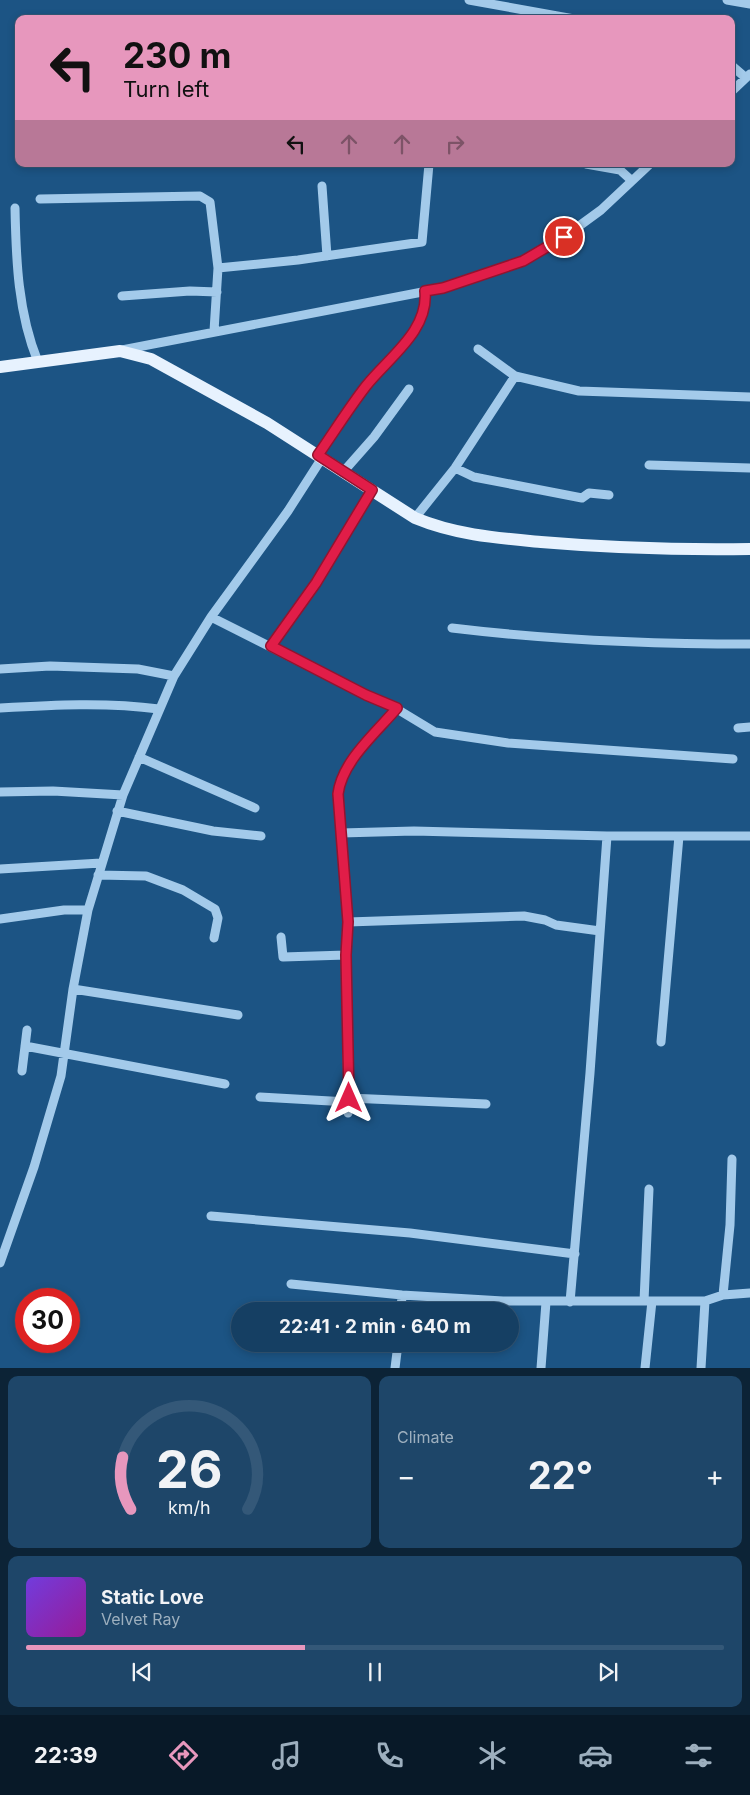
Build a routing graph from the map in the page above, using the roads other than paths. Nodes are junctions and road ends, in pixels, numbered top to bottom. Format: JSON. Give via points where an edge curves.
{"nodes":[{"id":1,"x":469,"y":0,"type":"edge"},
{"id":2,"x":727,"y":0,"type":"edge"},
{"id":3,"x":750,"y":4,"type":"edge"},
{"id":4,"x":552,"y":15,"type":"edge"},
{"id":5,"x":735,"y":68,"type":"edge"},
{"id":6,"x":748,"y":76,"type":"edge"},
{"id":7,"x":735,"y":88,"type":"edge"},
{"id":8,"x":428,"y":167,"type":"edge"},
{"id":9,"x":603,"y":167,"type":"edge"},
{"id":10,"x":646,"y":167,"type":"edge"},
{"id":11,"x":631,"y":180,"type":"junction"},
{"id":12,"x":322,"y":186,"type":"dead end"},
{"id":13,"x":40,"y":199,"type":"dead end"},
{"id":14,"x":15,"y":208,"type":"dead end"},
{"id":15,"x":327,"y":256,"type":"junction"},
{"id":16,"x":218,"y":268,"type":"junction"},
{"id":17,"x":425,"y":291,"type":"junction"},
{"id":18,"x":217,"y":292,"type":"junction"},
{"id":19,"x":122,"y":296,"type":"dead end"},
{"id":20,"x":214,"y":331,"type":"junction"},
{"id":21,"x":478,"y":349,"type":"dead end"},
{"id":22,"x":120,"y":351,"type":"junction"},
{"id":23,"x":38,"y":362,"type":"junction"},
{"id":24,"x":0,"y":367,"type":"edge"},
{"id":25,"x":515,"y":376,"type":"junction"},
{"id":26,"x":409,"y":389,"type":"dead end"},
{"id":27,"x":750,"y":397,"type":"edge"},
{"id":28,"x":320,"y":456,"type":"junction"},
{"id":29,"x":649,"y":465,"type":"dead end"},
{"id":30,"x":455,"y":468,"type":"junction"},
{"id":31,"x":750,"y":468,"type":"edge"},
{"id":32,"x":344,"y":471,"type":"junction"},
{"id":33,"x":372,"y":490,"type":"junction"},
{"id":34,"x":609,"y":495,"type":"dead end"},
{"id":35,"x":415,"y":518,"type":"junction"},
{"id":36,"x":750,"y":549,"type":"edge"},
{"id":37,"x":211,"y":617,"type":"junction"},
{"id":38,"x":452,"y":628,"type":"dead end"},
{"id":39,"x":750,"y":644,"type":"edge"},
{"id":40,"x":271,"y":646,"type":"junction"},
{"id":41,"x":0,"y":669,"type":"edge"},
{"id":42,"x":174,"y":676,"type":"junction"},
{"id":43,"x":0,"y":708,"type":"edge"},
{"id":44,"x":397,"y":708,"type":"junction"},
{"id":45,"x":159,"y":709,"type":"junction"},
{"id":46,"x":750,"y":727,"type":"edge"},
{"id":47,"x":738,"y":728,"type":"dead end"},
{"id":48,"x":139,"y":757,"type":"junction"},
{"id":49,"x":733,"y":759,"type":"dead end"},
{"id":50,"x":0,"y":792,"type":"edge"},
{"id":51,"x":123,"y":795,"type":"junction"},
{"id":52,"x":255,"y":808,"type":"dead end"},
{"id":53,"x":117,"y":811,"type":"junction"},
{"id":54,"x":341,"y":833,"type":"junction"},
{"id":55,"x":261,"y":836,"type":"dead end"},
{"id":56,"x":607,"y":836,"type":"junction"},
{"id":57,"x":679,"y":836,"type":"junction"},
{"id":58,"x":750,"y":836,"type":"edge"},
{"id":59,"x":101,"y":863,"type":"junction"},
{"id":60,"x":0,"y":868,"type":"edge"},
{"id":61,"x":98,"y":874,"type":"junction"},
{"id":62,"x":88,"y":910,"type":"junction"},
{"id":63,"x":0,"y":919,"type":"edge"},
{"id":64,"x":348,"y":922,"type":"junction"},
{"id":65,"x":600,"y":931,"type":"junction"},
{"id":66,"x":214,"y":938,"type":"dead end"},
{"id":67,"x":281,"y":938,"type":"dead end"},
{"id":68,"x":346,"y":955,"type":"junction"},
{"id":69,"x":73,"y":990,"type":"junction"},
{"id":70,"x":238,"y":1015,"type":"dead end"},
{"id":71,"x":27,"y":1030,"type":"dead end"},
{"id":72,"x":661,"y":1042,"type":"dead end"},
{"id":73,"x":25,"y":1046,"type":"junction"},
{"id":74,"x":64,"y":1052,"type":"junction"},
{"id":75,"x":22,"y":1071,"type":"dead end"},
{"id":76,"x":225,"y":1084,"type":"dead end"},
{"id":77,"x":260,"y":1097,"type":"dead end"},
{"id":78,"x":349,"y":1100,"type":"junction"},
{"id":79,"x":486,"y":1104,"type":"dead end"},
{"id":80,"x":348,"y":1113,"type":"dead end"},
{"id":81,"x":732,"y":1159,"type":"dead end"},
{"id":82,"x":649,"y":1189,"type":"dead end"},
{"id":83,"x":211,"y":1216,"type":"dead end"},
{"id":84,"x":575,"y":1254,"type":"junction"},
{"id":85,"x":0,"y":1263,"type":"edge"},
{"id":86,"x":291,"y":1284,"type":"dead end"},
{"id":87,"x":750,"y":1293,"type":"edge"},
{"id":88,"x":402,"y":1295,"type":"junction"},
{"id":89,"x":723,"y":1295,"type":"junction"},
{"id":90,"x":648,"y":1301,"type":"junction"},
{"id":91,"x":705,"y":1301,"type":"junction"},
{"id":92,"x":402,"y":1302,"type":"edge"},
{"id":93,"x":546,"y":1302,"type":"junction"},
{"id":94,"x":570,"y":1302,"type":"junction"},
{"id":95,"x":397,"y":1352,"type":"edge"},
{"id":96,"x":395,"y":1368,"type":"edge"},
{"id":97,"x":541,"y":1368,"type":"edge"},
{"id":98,"x":645,"y":1368,"type":"edge"},
{"id":99,"x":701,"y":1368,"type":"edge"}],
"edges":[{"from":1,"to":4,"type":"street"},
{"from":2,"to":3,"type":"street"},
{"from":5,"to":6,"type":"street"},
{"from":6,"to":7,"type":"street"},
{"from":8,"to":15,"type":"street","via":[[422,242]]},
{"from":9,"to":11,"type":"street","via":[[620,170]]},
{"from":10,"to":11,"type":"street"},
{"from":11,"to":17,"type":"street","via":[[601,210],[523,261]]},
{"from":12,"to":15,"type":"street"},
{"from":13,"to":16,"type":"street","via":[[200,196],[210,202]]},
{"from":14,"to":23,"type":"street","via":[[16,265],[25,324]]},
{"from":15,"to":16,"type":"street"},
{"from":16,"to":18,"type":"street"},
{"from":17,"to":20,"type":"street"},
{"from":17,"to":28,"type":"street","via":[[425,310],[411,336],[367,385]]},
{"from":18,"to":19,"type":"street"},
{"from":18,"to":20,"type":"street"},
{"from":20,"to":22,"type":"street"},
{"from":21,"to":25,"type":"street"},
{"from":22,"to":23,"type":"main road"},
{"from":22,"to":28,"type":"main road","via":[[167,366]]},
{"from":23,"to":24,"type":"main road"},
{"from":25,"to":27,"type":"street","via":[[579,391]]},
{"from":25,"to":30,"type":"street"},
{"from":26,"to":32,"type":"street"},
{"from":28,"to":32,"type":"main road"},
{"from":28,"to":37,"type":"street","via":[[288,511]]},
{"from":29,"to":31,"type":"street"},
{"from":30,"to":34,"type":"street","via":[[474,477],[582,498],[589,493]]},
{"from":30,"to":35,"type":"street"},
{"from":32,"to":33,"type":"main road"},
{"from":33,"to":35,"type":"main road"},
{"from":33,"to":40,"type":"street","via":[[316,583]]},
{"from":35,"to":36,"type":"main road","via":[[475,536],[638,549]]},
{"from":37,"to":40,"type":"street"},
{"from":37,"to":42,"type":"street"},
{"from":38,"to":39,"type":"street","via":[[653,644]]},
{"from":40,"to":44,"type":"street"},
{"from":41,"to":42,"type":"street","via":[[50,666],[138,669]]},
{"from":42,"to":45,"type":"street"},
{"from":43,"to":45,"type":"street","via":[[70,704]]},
{"from":44,"to":49,"type":"street","via":[[435,732],[469,739]]},
{"from":44,"to":54,"type":"street","via":[[340,780],[337,804]]},
{"from":45,"to":48,"type":"street"},
{"from":46,"to":47,"type":"street"},
{"from":48,"to":51,"type":"street"},
{"from":48,"to":52,"type":"street"},
{"from":50,"to":51,"type":"street"},
{"from":51,"to":53,"type":"street"},
{"from":53,"to":55,"type":"street"},
{"from":53,"to":59,"type":"street"},
{"from":54,"to":56,"type":"street","via":[[414,831]]},
{"from":54,"to":64,"type":"street"},
{"from":56,"to":57,"type":"street"},
{"from":56,"to":65,"type":"street"},
{"from":57,"to":58,"type":"street"},
{"from":57,"to":72,"type":"street"},
{"from":59,"to":60,"type":"street"},
{"from":59,"to":61,"type":"street"},
{"from":61,"to":62,"type":"street"},
{"from":61,"to":66,"type":"street","via":[[146,876],[183,890],[215,909],[218,918]]},
{"from":62,"to":63,"type":"street"},
{"from":62,"to":69,"type":"street"},
{"from":64,"to":65,"type":"street","via":[[524,916],[556,925]]},
{"from":64,"to":68,"type":"street"},
{"from":65,"to":84,"type":"street"},
{"from":67,"to":68,"type":"street","via":[[283,957]]},
{"from":68,"to":78,"type":"street"},
{"from":69,"to":70,"type":"street"},
{"from":69,"to":74,"type":"street"},
{"from":71,"to":73,"type":"street"},
{"from":73,"to":74,"type":"street"},
{"from":73,"to":75,"type":"street"},
{"from":74,"to":76,"type":"street"},
{"from":74,"to":85,"type":"street","via":[[46,1130]]},
{"from":77,"to":78,"type":"street"},
{"from":78,"to":79,"type":"street"},
{"from":78,"to":80,"type":"street"},
{"from":81,"to":89,"type":"street"},
{"from":82,"to":90,"type":"street"},
{"from":83,"to":84,"type":"street","via":[[410,1233]]},
{"from":84,"to":94,"type":"street"},
{"from":86,"to":88,"type":"street"},
{"from":87,"to":89,"type":"street"},
{"from":88,"to":92,"type":"street"},
{"from":88,"to":93,"type":"street"},
{"from":89,"to":91,"type":"street"},
{"from":90,"to":91,"type":"street"},
{"from":90,"to":94,"type":"street"},
{"from":90,"to":98,"type":"street"},
{"from":91,"to":99,"type":"street"},
{"from":93,"to":94,"type":"street"},
{"from":93,"to":97,"type":"street"},
{"from":95,"to":96,"type":"street"}]}
